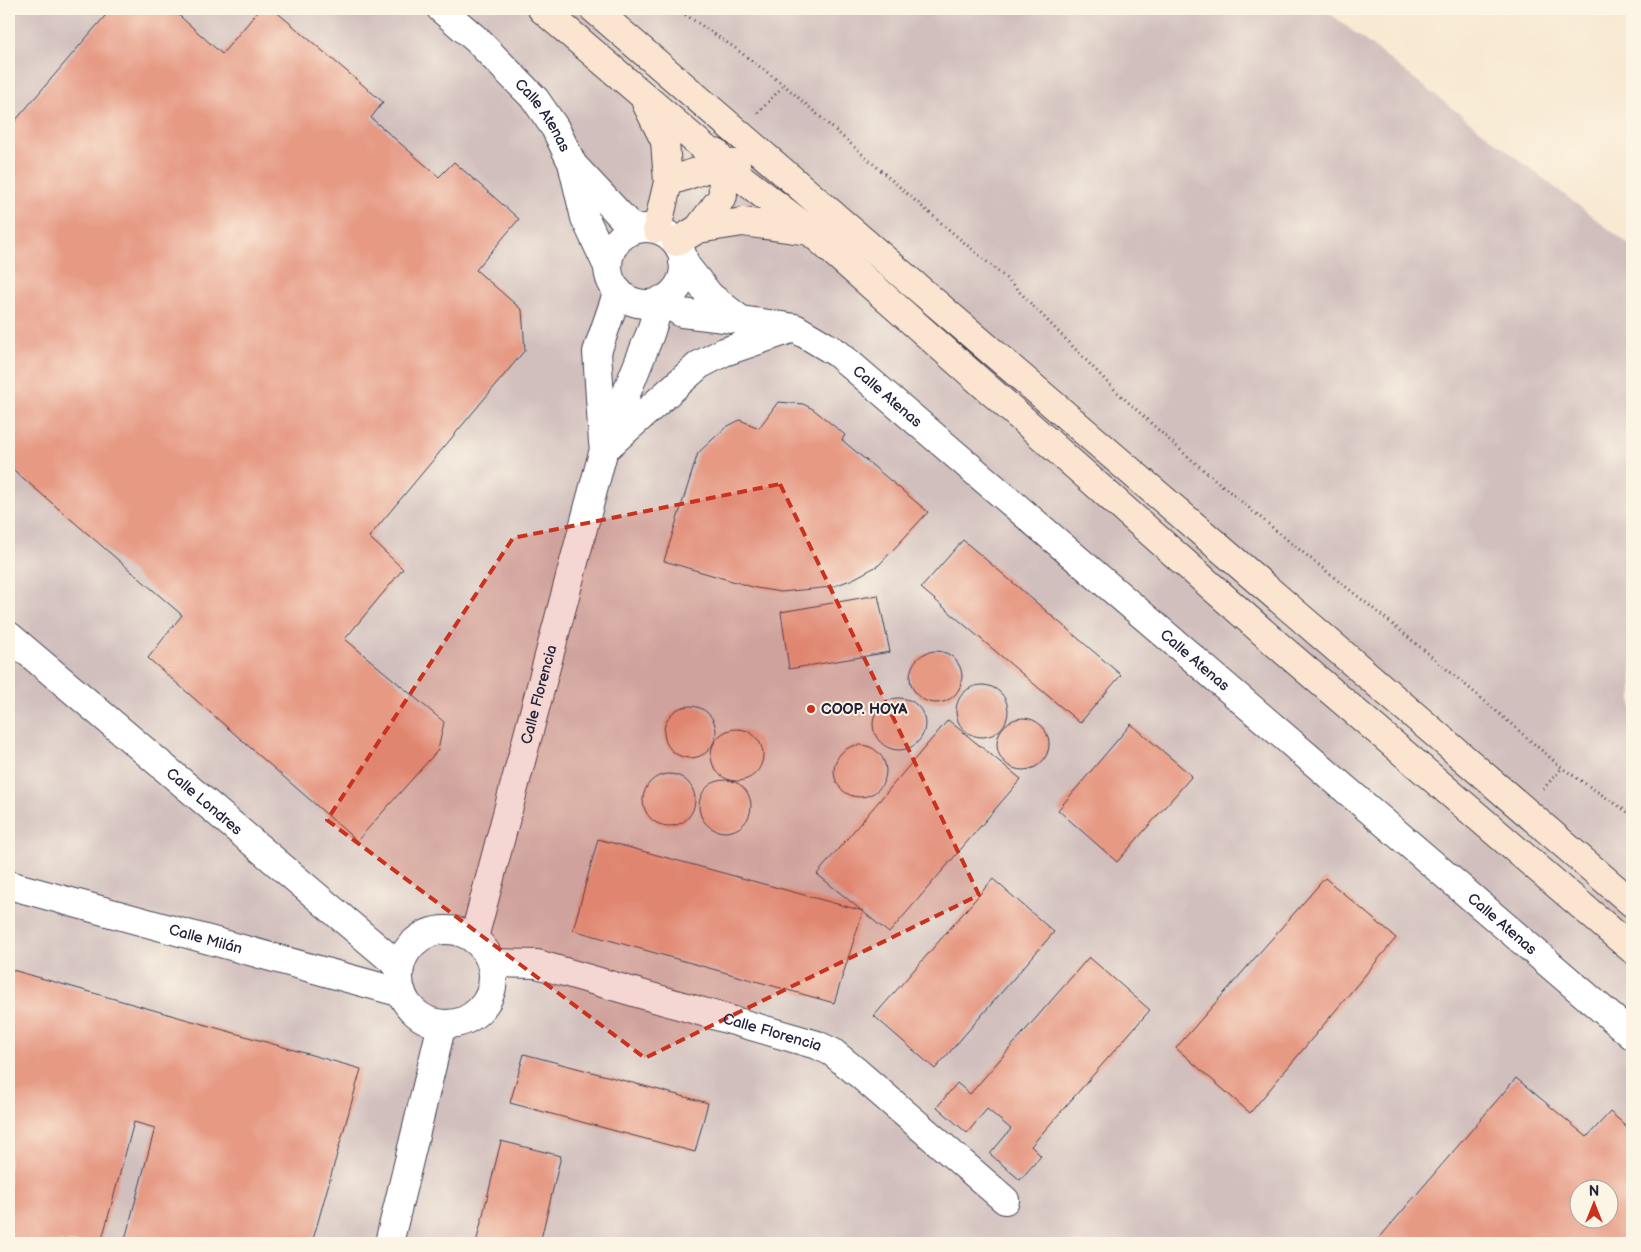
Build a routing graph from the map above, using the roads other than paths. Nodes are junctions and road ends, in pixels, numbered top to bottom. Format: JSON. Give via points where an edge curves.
{"nodes":[{"id":1,"x":441,"y":9,"type":"edge"},
{"id":2,"x":542,"y":9,"type":"edge"},
{"id":3,"x":570,"y":9,"type":"edge"},
{"id":4,"x":594,"y":9,"type":"edge"},
{"id":5,"x":642,"y":95,"type":"junction"},
{"id":6,"x":722,"y":163,"type":"junction"},
{"id":7,"x":573,"y":166,"type":"junction"},
{"id":8,"x":668,"y":182,"type":"junction"},
{"id":9,"x":810,"y":231,"type":"junction"},
{"id":10,"x":670,"y":239,"type":"junction"},
{"id":11,"x":613,"y":279,"type":"junction"},
{"id":12,"x":660,"y":301,"type":"junction"},
{"id":13,"x":741,"y":320,"type":"junction"},
{"id":14,"x":795,"y":328,"type":"junction"},
{"id":15,"x":604,"y":449,"type":"junction"},
{"id":16,"x":1300,"y":617,"type":"junction"},
{"id":17,"x":9,"y":636,"type":"edge"},
{"id":18,"x":9,"y":885,"type":"edge"},
{"id":19,"x":1632,"y":903,"type":"edge"},
{"id":20,"x":474,"y":938,"type":"junction"},
{"id":21,"x":1632,"y":949,"type":"edge"},
{"id":22,"x":492,"y":963,"type":"junction"},
{"id":23,"x":401,"y":980,"type":"junction"},
{"id":24,"x":442,"y":1024,"type":"junction"},
{"id":25,"x":1632,"y":1035,"type":"edge"},
{"id":26,"x":1005,"y":1200,"type":"dead end"},
{"id":27,"x":389,"y":1243,"type":"edge"}],
"edges":[{"from":1,"to":7,"type":"street","name":"Calle Atenas","via":[[478,40],[536,99],[555,128]]},
{"from":2,"to":5,"type":"main road"},
{"from":3,"to":6,"type":"main road","via":[[693,119]]},
{"from":4,"to":16,"type":"main road"},
{"from":5,"to":6,"type":"main road"},
{"from":5,"to":8,"type":"main road","via":[[664,141]]},
{"from":6,"to":8,"type":"main road"},
{"from":6,"to":9,"type":"main road"},
{"from":6,"to":10,"type":"main road","via":[[722,196]]},
{"from":6,"to":16,"type":"main road","via":[[754,166],[1126,488]]},
{"from":7,"to":10,"type":"street","name":"Calle Atenas"},
{"from":7,"to":11,"type":"street","via":[[585,218]]},
{"from":8,"to":10,"type":"main road"},
{"from":9,"to":10,"type":"main road","via":[[743,222]]},
{"from":9,"to":21,"type":"main road","via":[[1282,648]]},
{"from":10,"to":11,"type":"street","via":[[623,236],[612,250]]},
{"from":10,"to":12,"type":"street","via":[[683,277],[674,292]]},
{"from":10,"to":13,"type":"street","name":"Calle Atenas","via":[[710,296]]},
{"from":11,"to":12,"type":"street","via":[[624,298],[641,304]]},
{"from":11,"to":15,"type":"street","name":"Calle Florencia","via":[[596,352]]},
{"from":12,"to":13,"type":"street","name":"Calle Atenas","via":[[682,313]]},
{"from":12,"to":15,"type":"street","name":"Calle Florencia"},
{"from":13,"to":14,"type":"street","name":"Calle Atenas"},
{"from":14,"to":15,"type":"street","via":[[699,364]]},
{"from":14,"to":25,"type":"street","name":"Calle Atenas","via":[[837,353]]},
{"from":15,"to":20,"type":"street","name":"Calle Florencia"},
{"from":16,"to":19,"type":"main road"},
{"from":17,"to":23,"type":"street","name":"Calle Londres"},
{"from":18,"to":23,"type":"street","name":"Calle Milán"},
{"from":20,"to":22,"type":"street"},
{"from":20,"to":23,"type":"street","via":[[459,931],[428,932],[405,953]]},
{"from":22,"to":24,"type":"street","via":[[494,978],[484,1007],[458,1023]]},
{"from":22,"to":26,"type":"street","name":"Calle Florencia","via":[[537,964],[817,1044],[858,1073]]},
{"from":23,"to":24,"type":"street","via":[[408,1005],[429,1021]]},
{"from":24,"to":27,"type":"street"}]}
